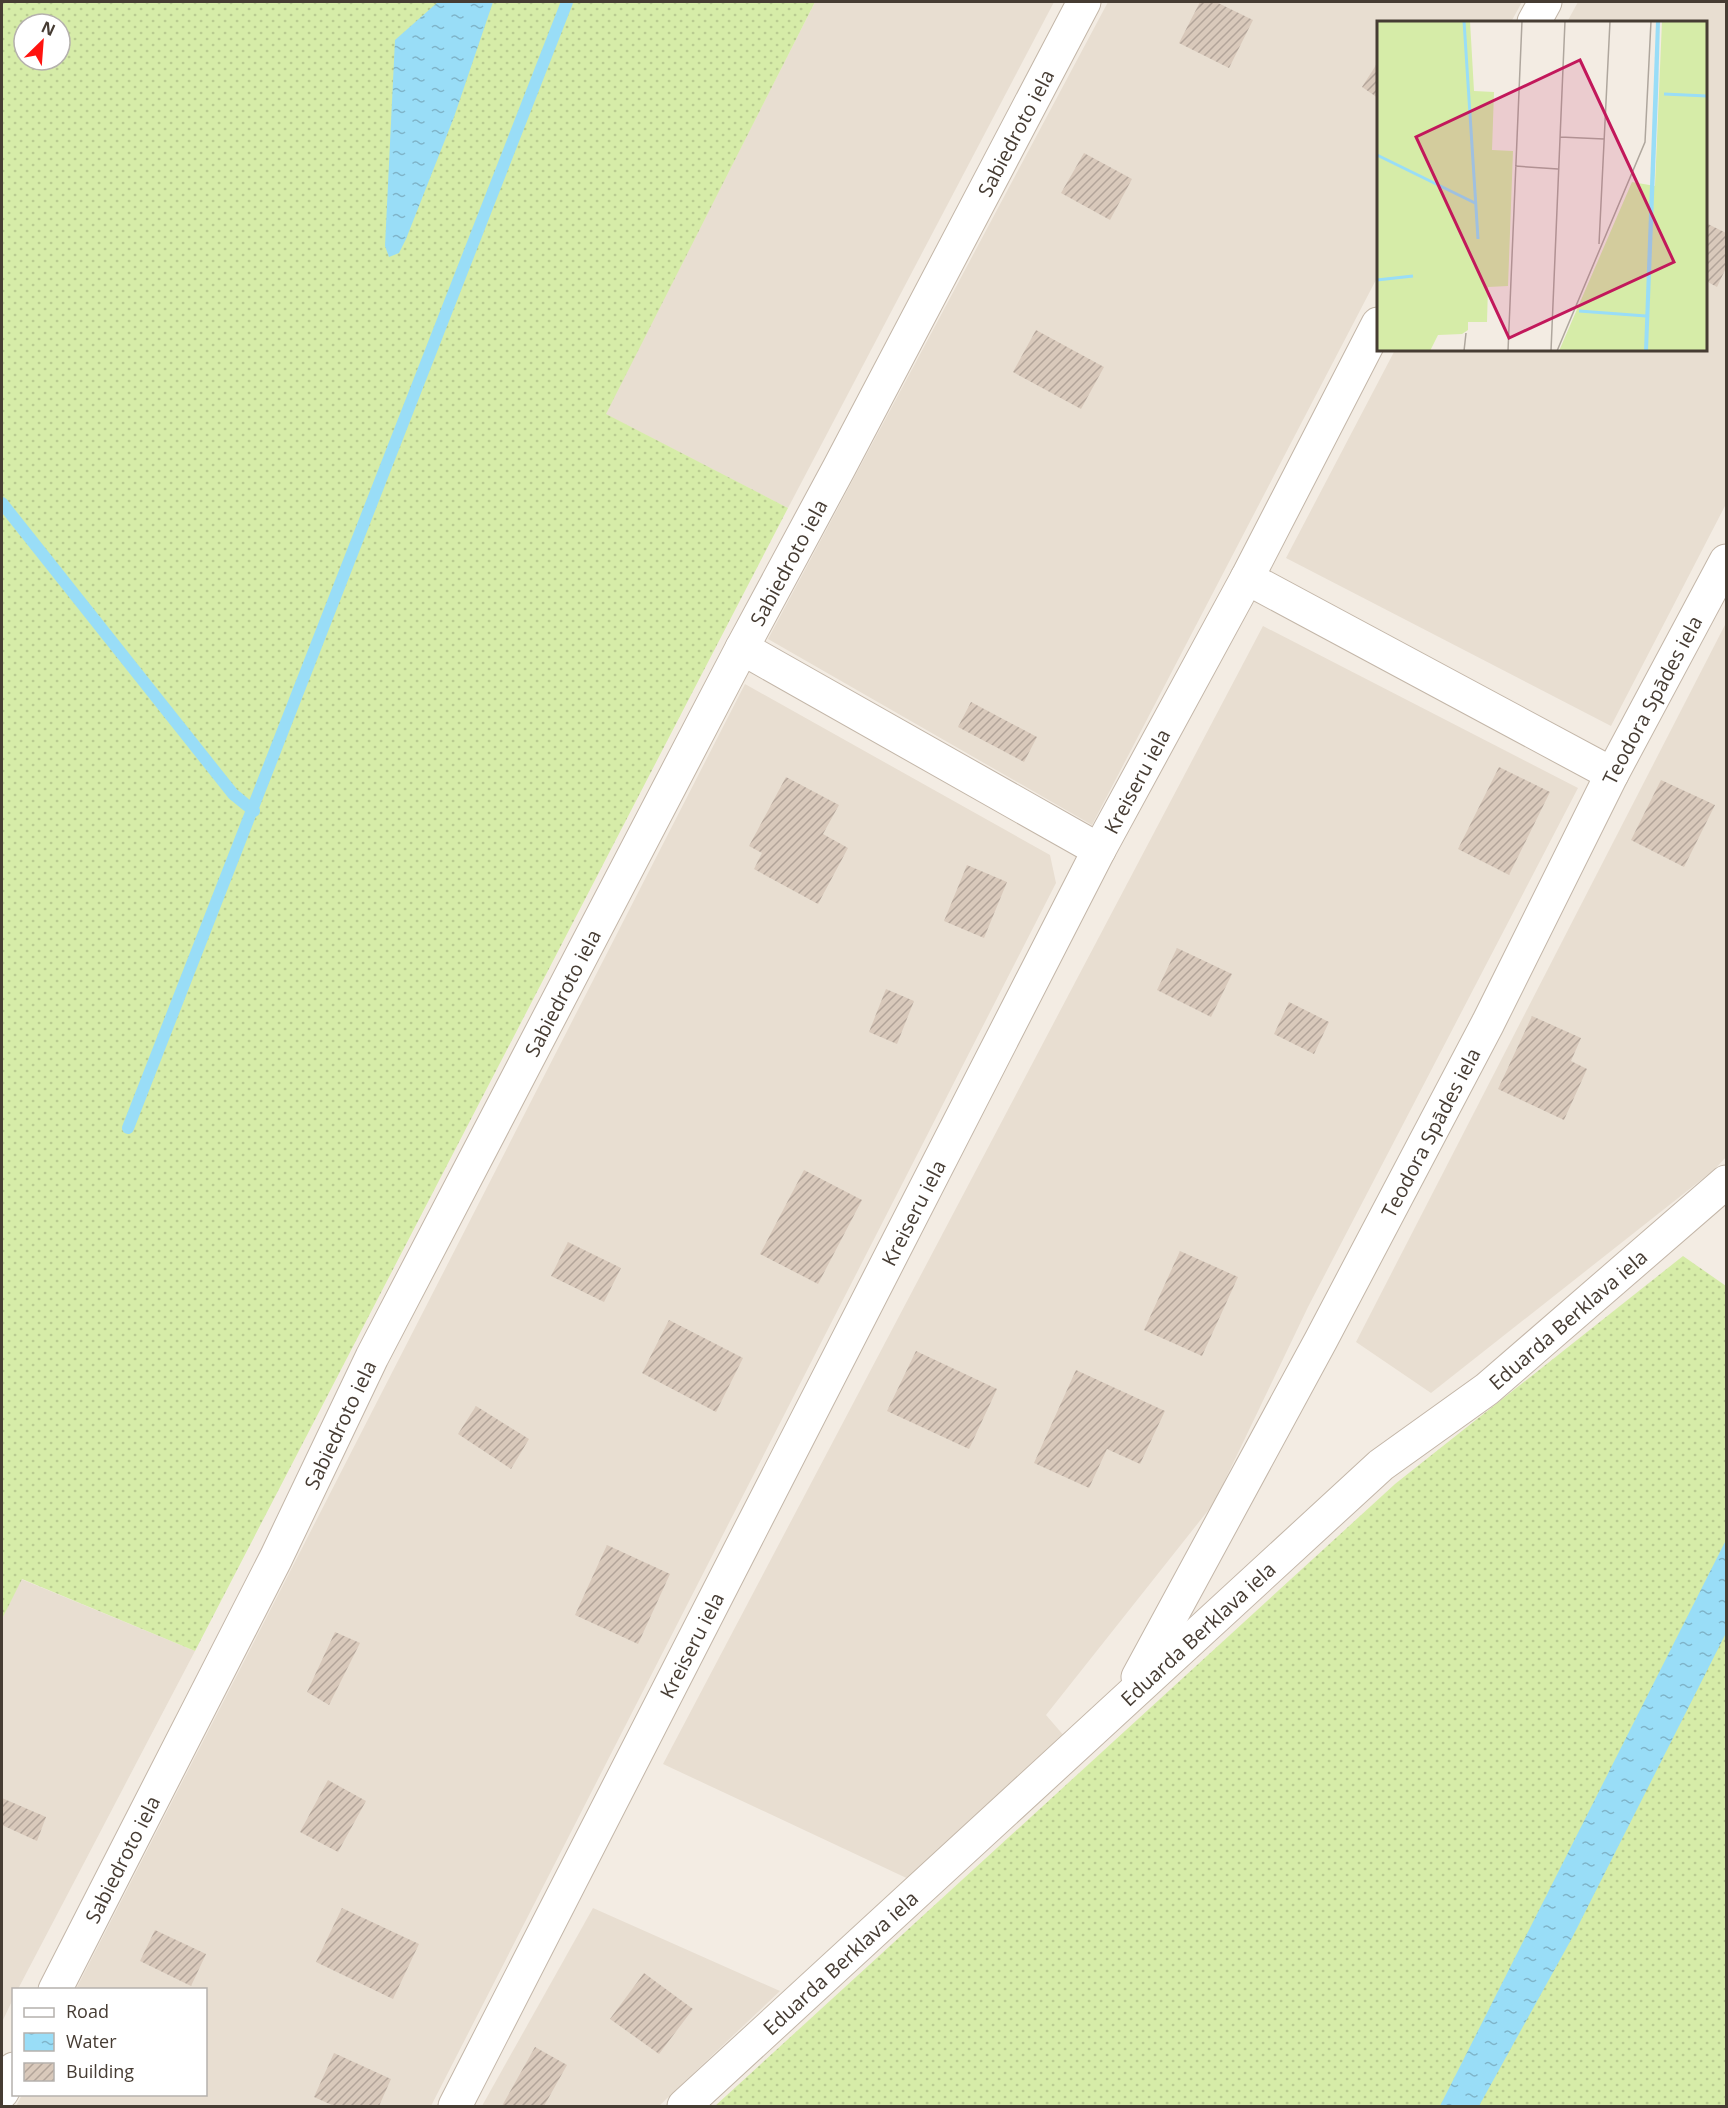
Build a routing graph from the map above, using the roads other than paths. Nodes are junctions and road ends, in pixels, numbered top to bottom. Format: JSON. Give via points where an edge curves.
{"nodes":[{"id":1,"x":1084,"y":2,"type":"edge"},
{"id":2,"x":1545,"y":2,"type":"edge"},
{"id":3,"x":1535,"y":21,"type":"edge"},
{"id":4,"x":1377,"y":326,"type":"edge"},
{"id":5,"x":1726,"y":561,"type":"edge"},
{"id":6,"x":1247,"y":578,"type":"junction"},
{"id":7,"x":742,"y":648,"type":"junction"},
{"id":8,"x":1612,"y":774,"type":"junction"},
{"id":9,"x":1099,"y":850,"type":"junction"},
{"id":10,"x":1726,"y":1182,"type":"edge"},
{"id":11,"x":1125,"y":1700,"type":"junction"},
{"id":12,"x":56,"y":1988,"type":"edge"},
{"id":13,"x":12,"y":2073,"type":"edge"},
{"id":14,"x":2,"y":2092,"type":"edge"},
{"id":15,"x":455,"y":2106,"type":"edge"},
{"id":16,"x":684,"y":2106,"type":"edge"}],
"edges":[{"from":1,"to":7,"type":"street","name":"Sabiedroto iela"},
{"from":2,"to":3,"type":"street"},
{"from":4,"to":6,"type":"street","name":"Kreiseru iela"},
{"from":5,"to":8,"type":"street","name":"Teodora Spādes iela"},
{"from":6,"to":8,"type":"street"},
{"from":6,"to":9,"type":"street","name":"Kreiseru iela"},
{"from":7,"to":9,"type":"street"},
{"from":7,"to":12,"type":"street","name":"Sabiedroto iela","via":[[372,1357],[276,1558]]},
{"from":8,"to":11,"type":"street","name":"Teodora Spādes iela","via":[[1466,1065]]},
{"from":9,"to":15,"type":"street","name":"Kreiseru iela"},
{"from":10,"to":11,"type":"street","name":"Eduarda Berklava iela","via":[[1487,1389],[1381,1465]]},
{"from":11,"to":16,"type":"street","name":"Eduarda Berklava iela"},
{"from":13,"to":14,"type":"street"}]}
